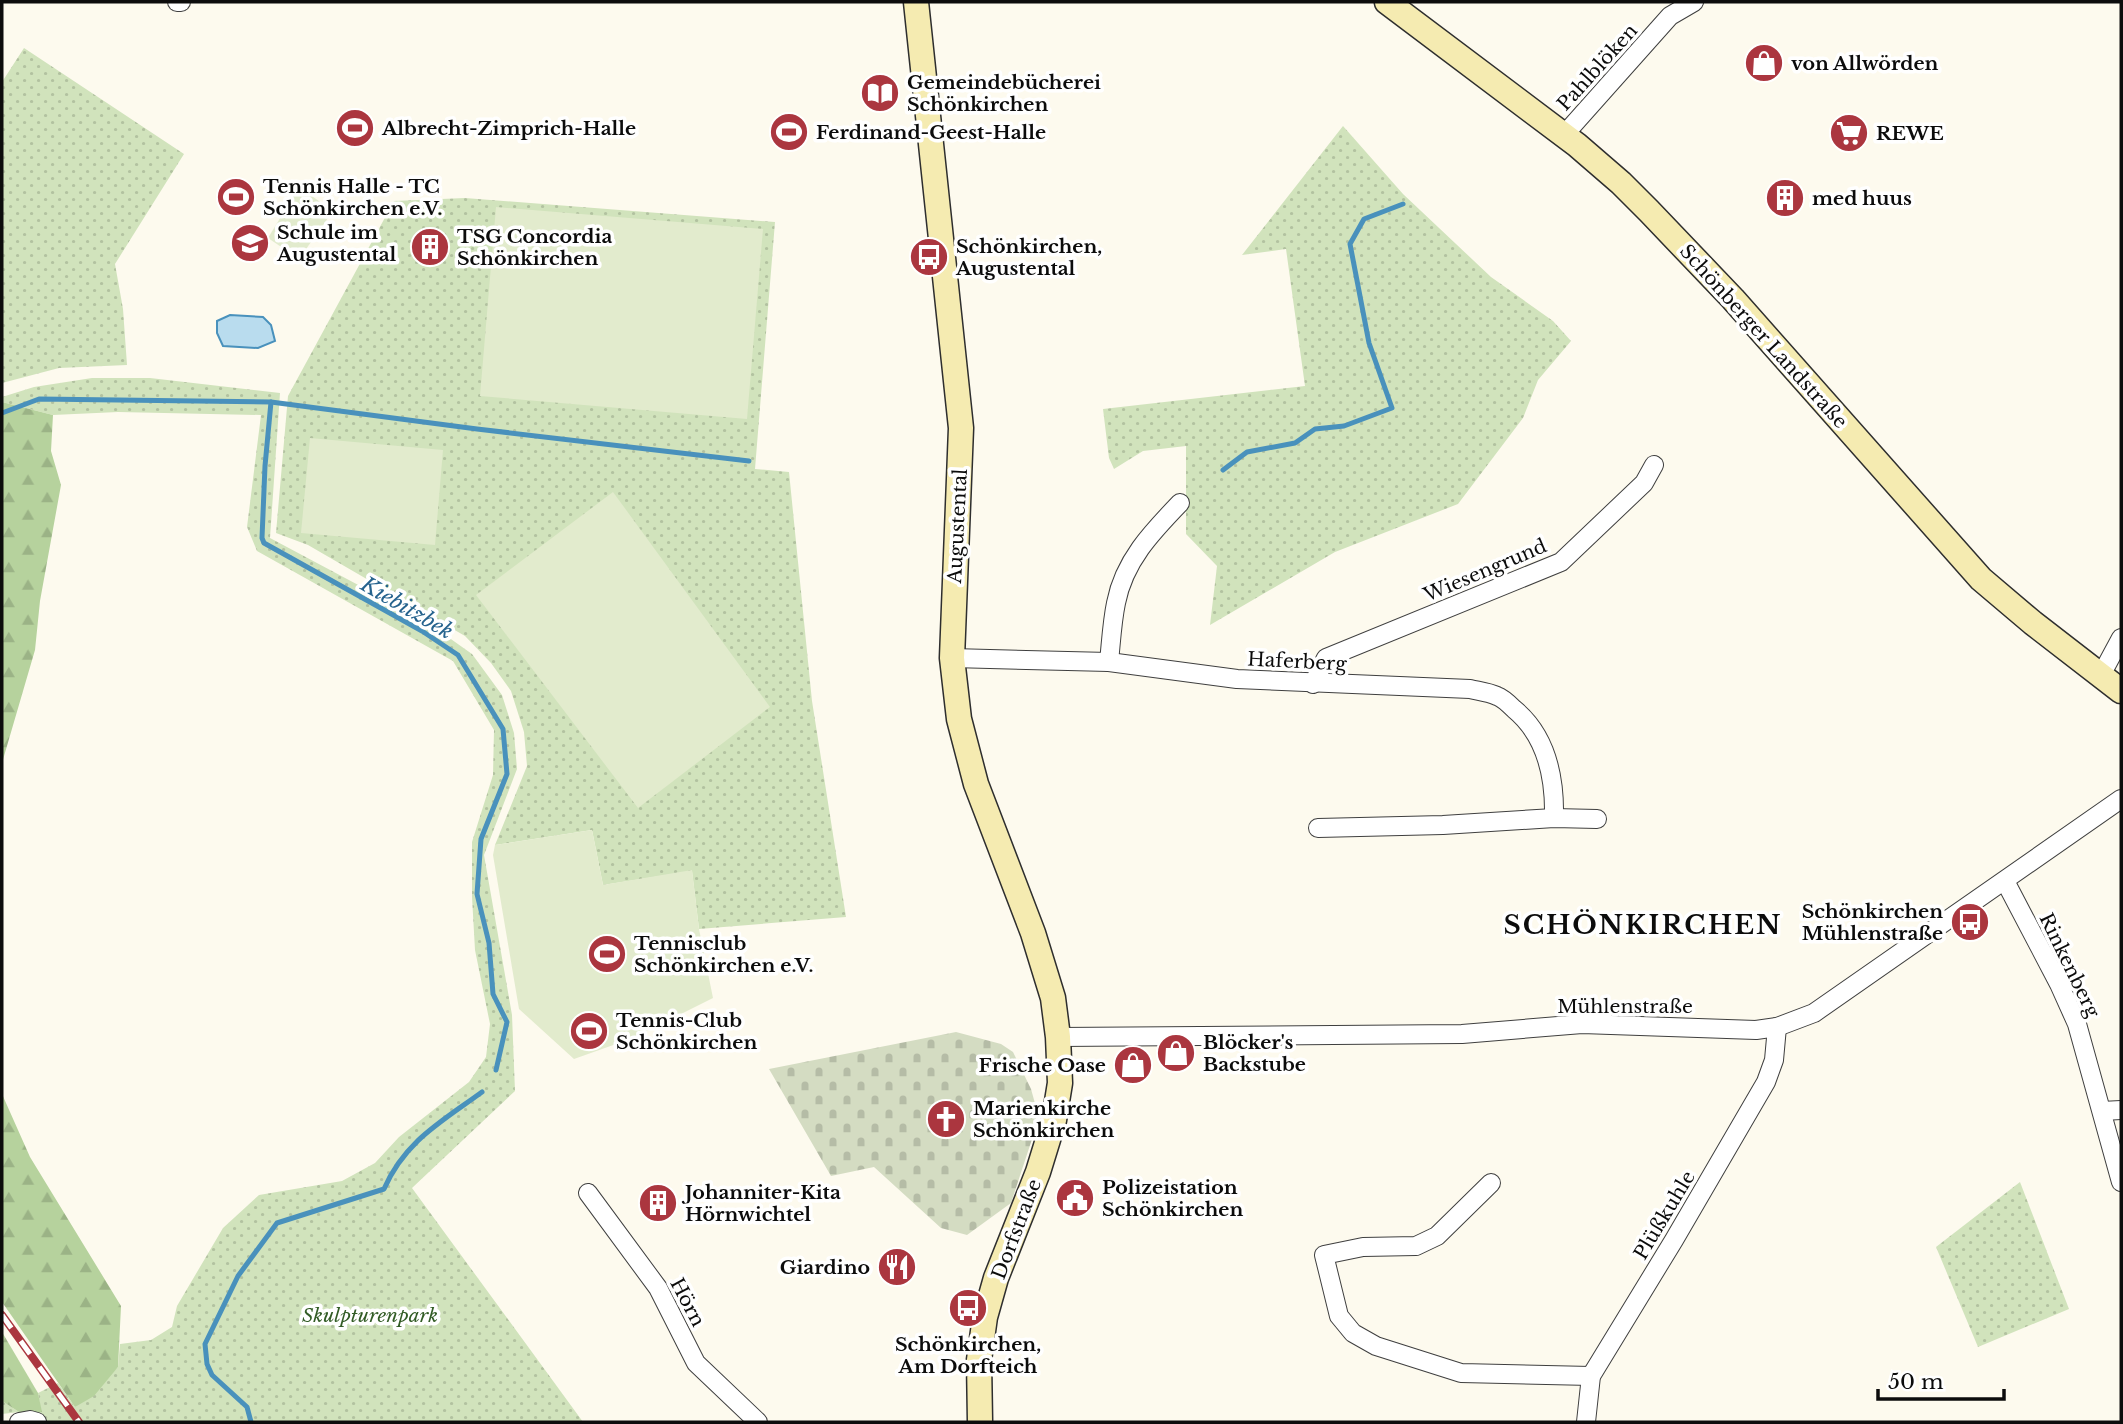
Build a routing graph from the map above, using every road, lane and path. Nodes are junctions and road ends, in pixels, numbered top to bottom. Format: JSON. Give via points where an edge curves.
{"nodes":[{"id":1,"x":916,"y":2,"type":"edge"},
{"id":2,"x":1387,"y":2,"type":"edge"},
{"id":3,"x":1694,"y":2,"type":"edge"},
{"id":4,"x":1564,"y":135,"type":"junction"},
{"id":5,"x":1654,"y":465,"type":"dead end"},
{"id":6,"x":1180,"y":503,"type":"dead end"},
{"id":7,"x":2121,"y":638,"type":"edge"},
{"id":8,"x":952,"y":658,"type":"junction"},
{"id":9,"x":1109,"y":662,"type":"junction"},
{"id":10,"x":2100,"y":677,"type":"junction"},
{"id":11,"x":1313,"y":684,"type":"junction"},
{"id":12,"x":2121,"y":691,"type":"edge"},
{"id":13,"x":2121,"y":799,"type":"edge"},
{"id":14,"x":1554,"y":818,"type":"junction"},
{"id":15,"x":1597,"y":819,"type":"dead end"},
{"id":16,"x":1318,"y":828,"type":"dead end"},
{"id":17,"x":2005,"y":881,"type":"junction"},
{"id":18,"x":1777,"y":1027,"type":"junction"},
{"id":19,"x":1058,"y":1037,"type":"junction"},
{"id":20,"x":2121,"y":1110,"type":"edge"},
{"id":21,"x":2102,"y":1111,"type":"junction"},
{"id":22,"x":2121,"y":1182,"type":"edge"},
{"id":23,"x":1491,"y":1183,"type":"dead end"},
{"id":24,"x":588,"y":1193,"type":"dead end"},
{"id":25,"x":1591,"y":1376,"type":"junction"},
{"id":26,"x":19,"y":1422,"type":"edge"},
{"id":27,"x":37,"y":1422,"type":"edge"},
{"id":28,"x":758,"y":1422,"type":"edge"},
{"id":29,"x":980,"y":1422,"type":"edge"},
{"id":30,"x":1586,"y":1422,"type":"edge"}],
"edges":[{"from":1,"to":8,"type":"street","name":"Augustental","via":[[961,429]]},
{"from":2,"to":4,"type":"street","name":"Schönberger Landstraße"},
{"from":3,"to":4,"type":"street","name":"Pahlblöken","via":[[1670,16]]},
{"from":4,"to":10,"type":"street","name":"Schönberger Landstraße","via":[[1649,211],[1981,579]]},
{"from":5,"to":11,"type":"street","name":"Wiesengrund","via":[[1644,483],[1561,562],[1326,658]]},
{"from":6,"to":9,"type":"street","via":[[1152,532],[1123,579]]},
{"from":7,"to":10,"type":"street"},
{"from":8,"to":9,"type":"street","name":"Haferberg"},
{"from":8,"to":19,"type":"street","name":"Augustental","via":[[960,719],[976,784],[1033,933],[1053,998]]},
{"from":9,"to":11,"type":"street","name":"Haferberg"},
{"from":10,"to":12,"type":"street","name":"Schönberger Landstraße"},
{"from":11,"to":14,"type":"street","name":"Haferberg","via":[[1470,690],[1499,696],[1523,716],[1538,737],[1555,788]]},
{"from":13,"to":17,"type":"street","name":"Mühlenstraße"},
{"from":14,"to":15,"type":"street"},
{"from":14,"to":16,"type":"street"},
{"from":17,"to":18,"type":"street","name":"Mühlenstraße","via":[[1814,1013]]},
{"from":17,"to":21,"type":"street","name":"Rinkenberg","via":[[2077,1024]]},
{"from":18,"to":19,"type":"street","name":"Mühlenstraße","via":[[1582,1024],[1462,1034]]},
{"from":18,"to":25,"type":"street","name":"Plüßkuhle","via":[[1774,1060],[1766,1082]]},
{"from":19,"to":29,"type":"street","name":"Dorfstraße","via":[[1060,1083],[1054,1120],[985,1317],[979,1360]]},
{"from":20,"to":21,"type":"street"},
{"from":21,"to":22,"type":"street","name":"Rinkenberg"},
{"from":23,"to":25,"type":"street","via":[[1437,1236],[1416,1246],[1363,1247],[1324,1255],[1339,1316],[1353,1333],[1376,1346],[1461,1373]]},
{"from":24,"to":28,"type":"street","name":"Hörn","via":[[658,1288],[696,1363]]},
{"from":25,"to":30,"type":"street","name":"Plüßkuhle"},
{"from":26,"to":27,"type":"street"}]}
